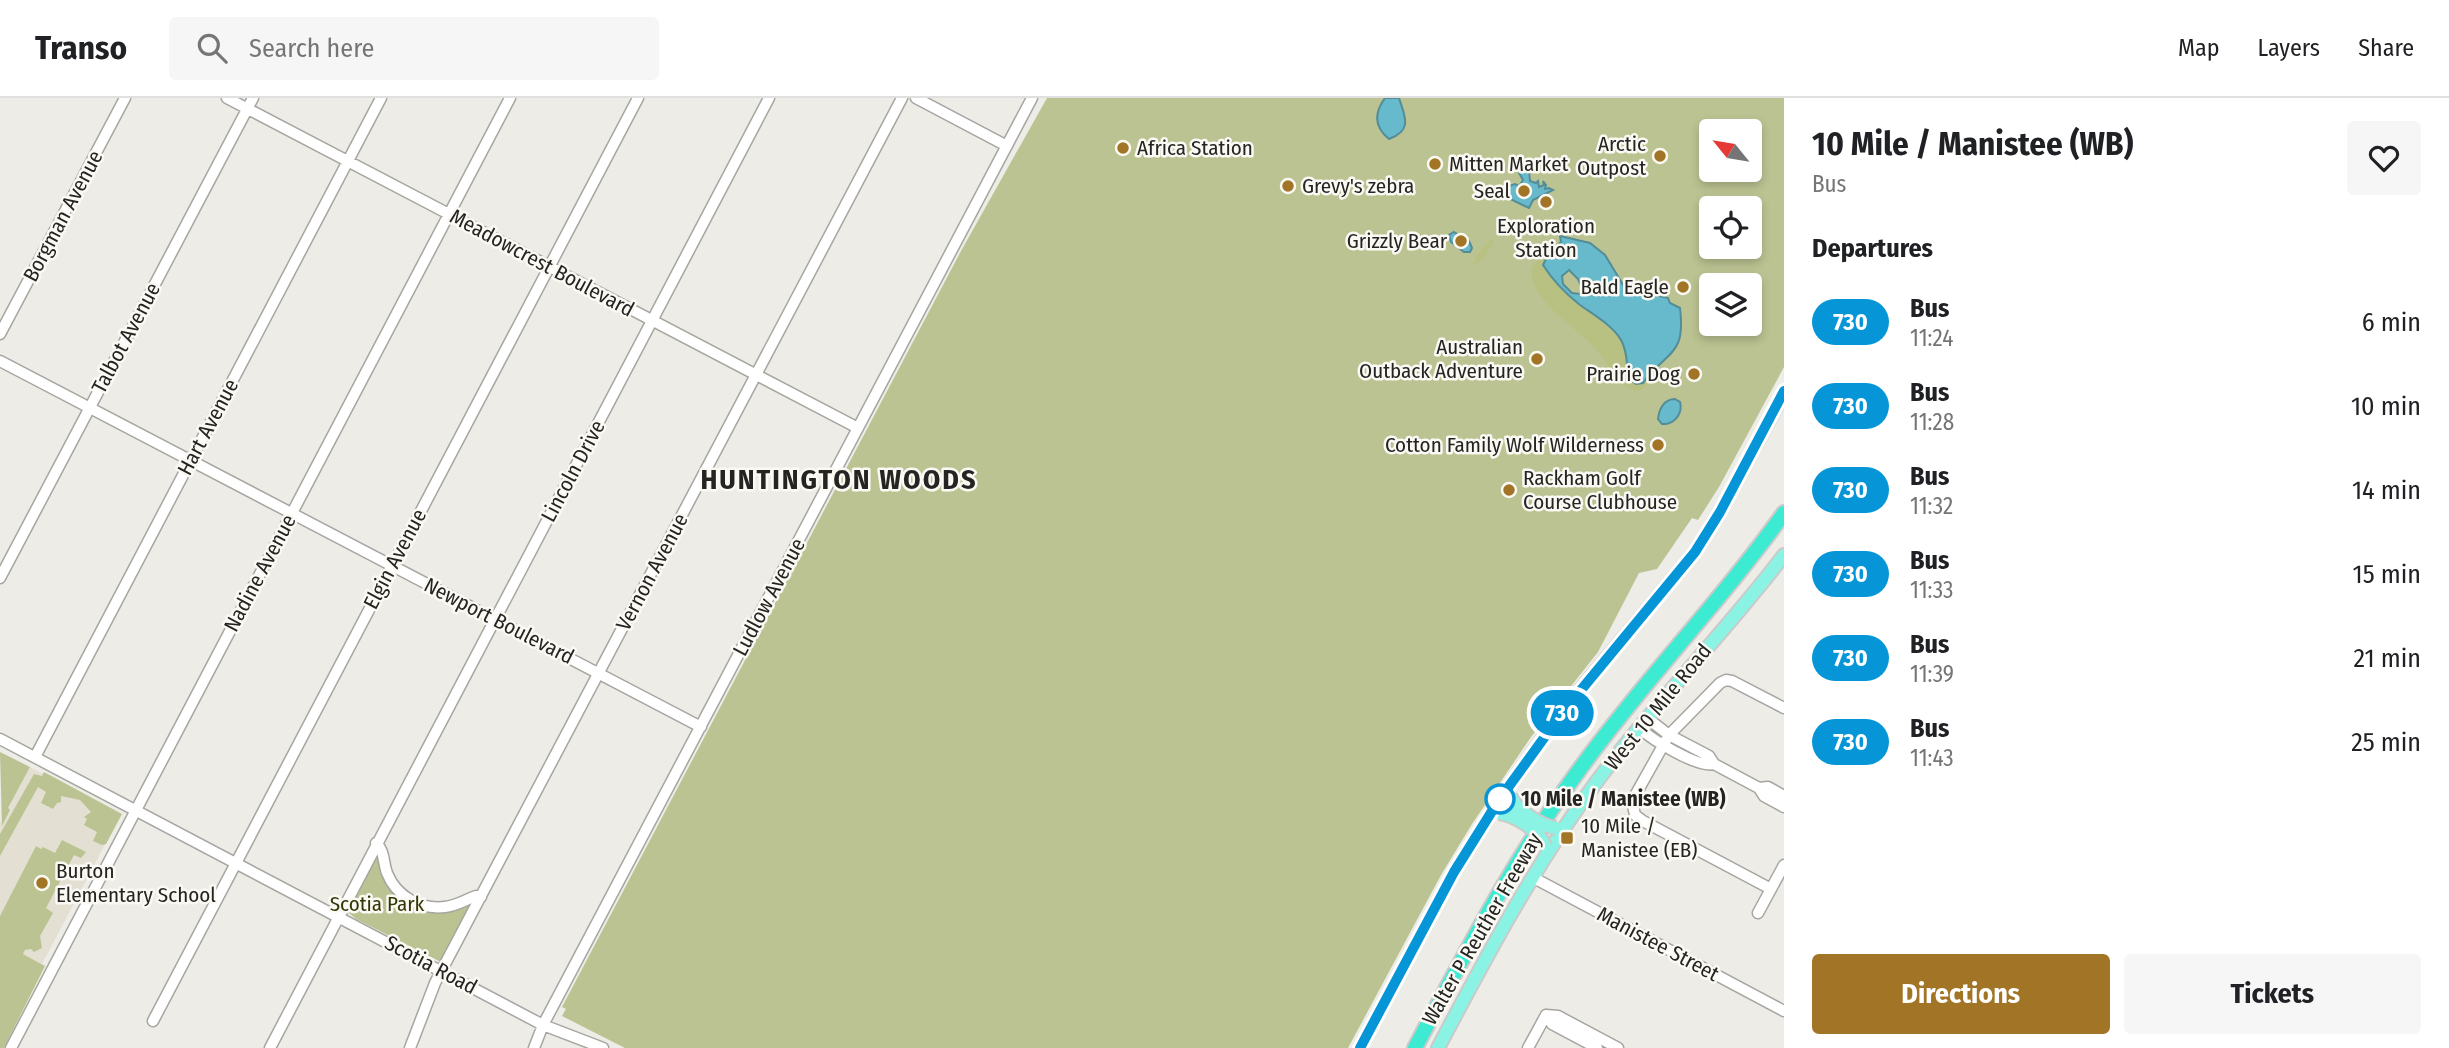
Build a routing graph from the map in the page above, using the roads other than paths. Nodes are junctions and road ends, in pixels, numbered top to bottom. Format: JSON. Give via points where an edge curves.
{"nodes":[{"id":1,"x":125,"y":98,"type":"edge"},
{"id":2,"x":227,"y":98,"type":"edge"},
{"id":3,"x":253,"y":98,"type":"edge"},
{"id":4,"x":381,"y":98,"type":"edge"},
{"id":5,"x":510,"y":98,"type":"edge"},
{"id":6,"x":638,"y":98,"type":"edge"},
{"id":7,"x":769,"y":98,"type":"edge"},
{"id":8,"x":902,"y":98,"type":"edge"},
{"id":9,"x":916,"y":98,"type":"edge"},
{"id":10,"x":1032,"y":98,"type":"edge"},
{"id":11,"x":247,"y":109,"type":"junction"},
{"id":12,"x":1007,"y":146,"type":"junction"},
{"id":13,"x":348,"y":161,"type":"junction"},
{"id":14,"x":449,"y":214,"type":"junction"},
{"id":15,"x":549,"y":267,"type":"junction"},
{"id":16,"x":652,"y":321,"type":"junction"},
{"id":17,"x":0,"y":334,"type":"edge"},
{"id":18,"x":0,"y":361,"type":"edge"},
{"id":19,"x":756,"y":375,"type":"junction"},
{"id":20,"x":1784,"y":391,"type":"edge"},
{"id":21,"x":90,"y":407,"type":"junction"},
{"id":22,"x":858,"y":428,"type":"junction"},
{"id":23,"x":191,"y":459,"type":"junction"},
{"id":24,"x":291,"y":512,"type":"junction"},
{"id":25,"x":1784,"y":513,"type":"edge"},
{"id":26,"x":1782,"y":561,"type":"edge"},
{"id":27,"x":392,"y":565,"type":"junction"},
{"id":28,"x":0,"y":578,"type":"edge"},
{"id":29,"x":495,"y":619,"type":"junction"},
{"id":30,"x":599,"y":673,"type":"junction"},
{"id":31,"x":1784,"y":708,"type":"edge"},
{"id":32,"x":1643,"y":723,"type":"junction"},
{"id":33,"x":701,"y":727,"type":"junction"},
{"id":34,"x":0,"y":739,"type":"edge"},
{"id":35,"x":1666,"y":740,"type":"junction"},
{"id":36,"x":35,"y":757,"type":"junction"},
{"id":37,"x":1759,"y":788,"type":"junction"},
{"id":38,"x":1511,"y":789,"type":"junction"},
{"id":39,"x":1784,"y":796,"type":"edge"},
{"id":40,"x":1784,"y":807,"type":"edge"},
{"id":41,"x":136,"y":810,"type":"junction"},
{"id":42,"x":1495,"y":813,"type":"junction"},
{"id":43,"x":1561,"y":826,"type":"junction"},
{"id":44,"x":376,"y":843,"type":"junction"},
{"id":45,"x":1544,"y":852,"type":"junction"},
{"id":46,"x":236,"y":862,"type":"junction"},
{"id":47,"x":1784,"y":865,"type":"edge"},
{"id":48,"x":1532,"y":877,"type":"junction"},
{"id":49,"x":1771,"y":888,"type":"junction"},
{"id":50,"x":481,"y":897,"type":"junction"},
{"id":51,"x":1758,"y":913,"type":"dead end"},
{"id":52,"x":338,"y":916,"type":"junction"},
{"id":53,"x":442,"y":971,"type":"junction"},
{"id":54,"x":1784,"y":1011,"type":"edge"},
{"id":55,"x":1546,"y":1015,"type":"junction"},
{"id":56,"x":153,"y":1021,"type":"dead end"},
{"id":57,"x":543,"y":1025,"type":"junction"},
{"id":58,"x":11,"y":1048,"type":"edge"},
{"id":59,"x":270,"y":1048,"type":"edge"},
{"id":60,"x":410,"y":1048,"type":"edge"},
{"id":61,"x":534,"y":1048,"type":"edge"},
{"id":62,"x":603,"y":1048,"type":"edge"},
{"id":63,"x":1360,"y":1048,"type":"edge"},
{"id":64,"x":1415,"y":1048,"type":"edge"},
{"id":65,"x":1438,"y":1048,"type":"edge"},
{"id":66,"x":1528,"y":1048,"type":"edge"},
{"id":67,"x":1597,"y":1048,"type":"edge"},
{"id":68,"x":1618,"y":1048,"type":"edge"}],
"edges":[{"from":1,"to":17,"type":"street","name":"Borgman Avenue"},
{"from":2,"to":11,"type":"street","name":"Meadowcrest Boulevard"},
{"from":3,"to":11,"type":"street","name":"Talbot Avenue"},
{"from":4,"to":13,"type":"street","name":"Hart Avenue"},
{"from":5,"to":14,"type":"street","name":"Nadine Avenue"},
{"from":6,"to":15,"type":"street","name":"Elgin Avenue"},
{"from":7,"to":16,"type":"street","name":"Lincoln Drive"},
{"from":8,"to":19,"type":"street","name":"Vernon Avenue"},
{"from":9,"to":12,"type":"street"},
{"from":10,"to":12,"type":"street","name":"Ludlow Avenue"},
{"from":11,"to":13,"type":"street","name":"Meadowcrest Boulevard"},
{"from":11,"to":21,"type":"street","name":"Talbot Avenue"},
{"from":12,"to":22,"type":"street","name":"Ludlow Avenue"},
{"from":13,"to":14,"type":"street","name":"Meadowcrest Boulevard"},
{"from":13,"to":23,"type":"street","name":"Hart Avenue"},
{"from":14,"to":15,"type":"street","name":"Meadowcrest Boulevard"},
{"from":14,"to":24,"type":"street","name":"Nadine Avenue"},
{"from":15,"to":16,"type":"street","name":"Meadowcrest Boulevard"},
{"from":15,"to":27,"type":"street","name":"Elgin Avenue"},
{"from":16,"to":19,"type":"street","name":"Meadowcrest Boulevard"},
{"from":16,"to":29,"type":"street","name":"Lincoln Drive"},
{"from":18,"to":21,"type":"street","name":"Newport Boulevard"},
{"from":19,"to":22,"type":"street","name":"Meadowcrest Boulevard"},
{"from":19,"to":30,"type":"street","name":"Vernon Avenue"},
{"from":20,"to":38,"type":"main road","via":[[1695,552],[1562,713]]},
{"from":21,"to":23,"type":"street","name":"Newport Boulevard"},
{"from":21,"to":28,"type":"street","name":"Talbot Avenue"},
{"from":22,"to":33,"type":"street","name":"Ludlow Avenue"},
{"from":23,"to":24,"type":"street","name":"Newport Boulevard"},
{"from":23,"to":36,"type":"street","name":"Hart Avenue"},
{"from":24,"to":27,"type":"street","name":"Newport Boulevard"},
{"from":24,"to":41,"type":"street","name":"Nadine Avenue"},
{"from":25,"to":64,"type":"highway","name":"Walter P Reuther Freeway","via":[[1560,796],[1498,894]]},
{"from":26,"to":32,"type":"main road","name":"West 10 Mile Road"},
{"from":27,"to":29,"type":"street","name":"Newport Boulevard"},
{"from":27,"to":46,"type":"street","name":"Elgin Avenue"},
{"from":29,"to":30,"type":"street","name":"Newport Boulevard"},
{"from":29,"to":44,"type":"street","name":"Lincoln Drive"},
{"from":30,"to":33,"type":"street","name":"Newport Boulevard"},
{"from":30,"to":50,"type":"street","name":"Vernon Avenue"},
{"from":31,"to":35,"type":"street","via":[[1726,680],[1686,715]]},
{"from":32,"to":35,"type":"street"},
{"from":32,"to":43,"type":"main road","name":"West 10 Mile Road"},
{"from":33,"to":57,"type":"street","name":"Ludlow Avenue"},
{"from":34,"to":36,"type":"street","name":"Scotia Road"},
{"from":35,"to":37,"type":"street","via":[[1709,756],[1714,764]]},
{"from":35,"to":49,"type":"street","via":[[1632,801],[1635,815]]},
{"from":36,"to":41,"type":"street","name":"Scotia Road"},
{"from":37,"to":39,"type":"street","via":[[1768,787]]},
{"from":37,"to":40,"type":"street","via":[[1763,796]]},
{"from":38,"to":42,"type":"main road"},
{"from":38,"to":43,"type":"main road","bridge":true,"via":[[1518,807],[1544,825]]},
{"from":41,"to":46,"type":"street","name":"Scotia Road"},
{"from":41,"to":58,"type":"street","name":"Nadine Avenue"},
{"from":42,"to":45,"type":"main road","bridge":true,"via":[[1510,816],[1537,833]]},
{"from":42,"to":63,"type":"main road","via":[[1454,872]]},
{"from":43,"to":45,"type":"main road","name":"West 10 Mile Road"},
{"from":44,"to":50,"type":"street","via":[[390,880],[411,901],[442,907]]},
{"from":44,"to":52,"type":"street","name":"Lincoln Drive"},
{"from":45,"to":48,"type":"main road","name":"West 10 Mile Road"},
{"from":46,"to":52,"type":"street","name":"Scotia Road"},
{"from":46,"to":56,"type":"street","name":"Elgin Avenue"},
{"from":47,"to":49,"type":"street"},
{"from":48,"to":54,"type":"street","name":"Manistee Street"},
{"from":48,"to":65,"type":"main road","name":"West 10 Mile Road"},
{"from":49,"to":51,"type":"street"},
{"from":50,"to":53,"type":"street","name":"Vernon Avenue"},
{"from":52,"to":53,"type":"street","name":"Scotia Road"},
{"from":52,"to":59,"type":"street","name":"Lincoln Drive"},
{"from":53,"to":57,"type":"street","name":"Scotia Road"},
{"from":53,"to":60,"type":"street","name":"Vernon Avenue"},
{"from":55,"to":66,"type":"street"},
{"from":55,"to":67,"type":"street","via":[[1552,1024]]},
{"from":55,"to":68,"type":"street","via":[[1558,1016]]},
{"from":57,"to":61,"type":"street","name":"Ludlow Avenue"},
{"from":57,"to":62,"type":"street","name":"Scotia Road"}]}
